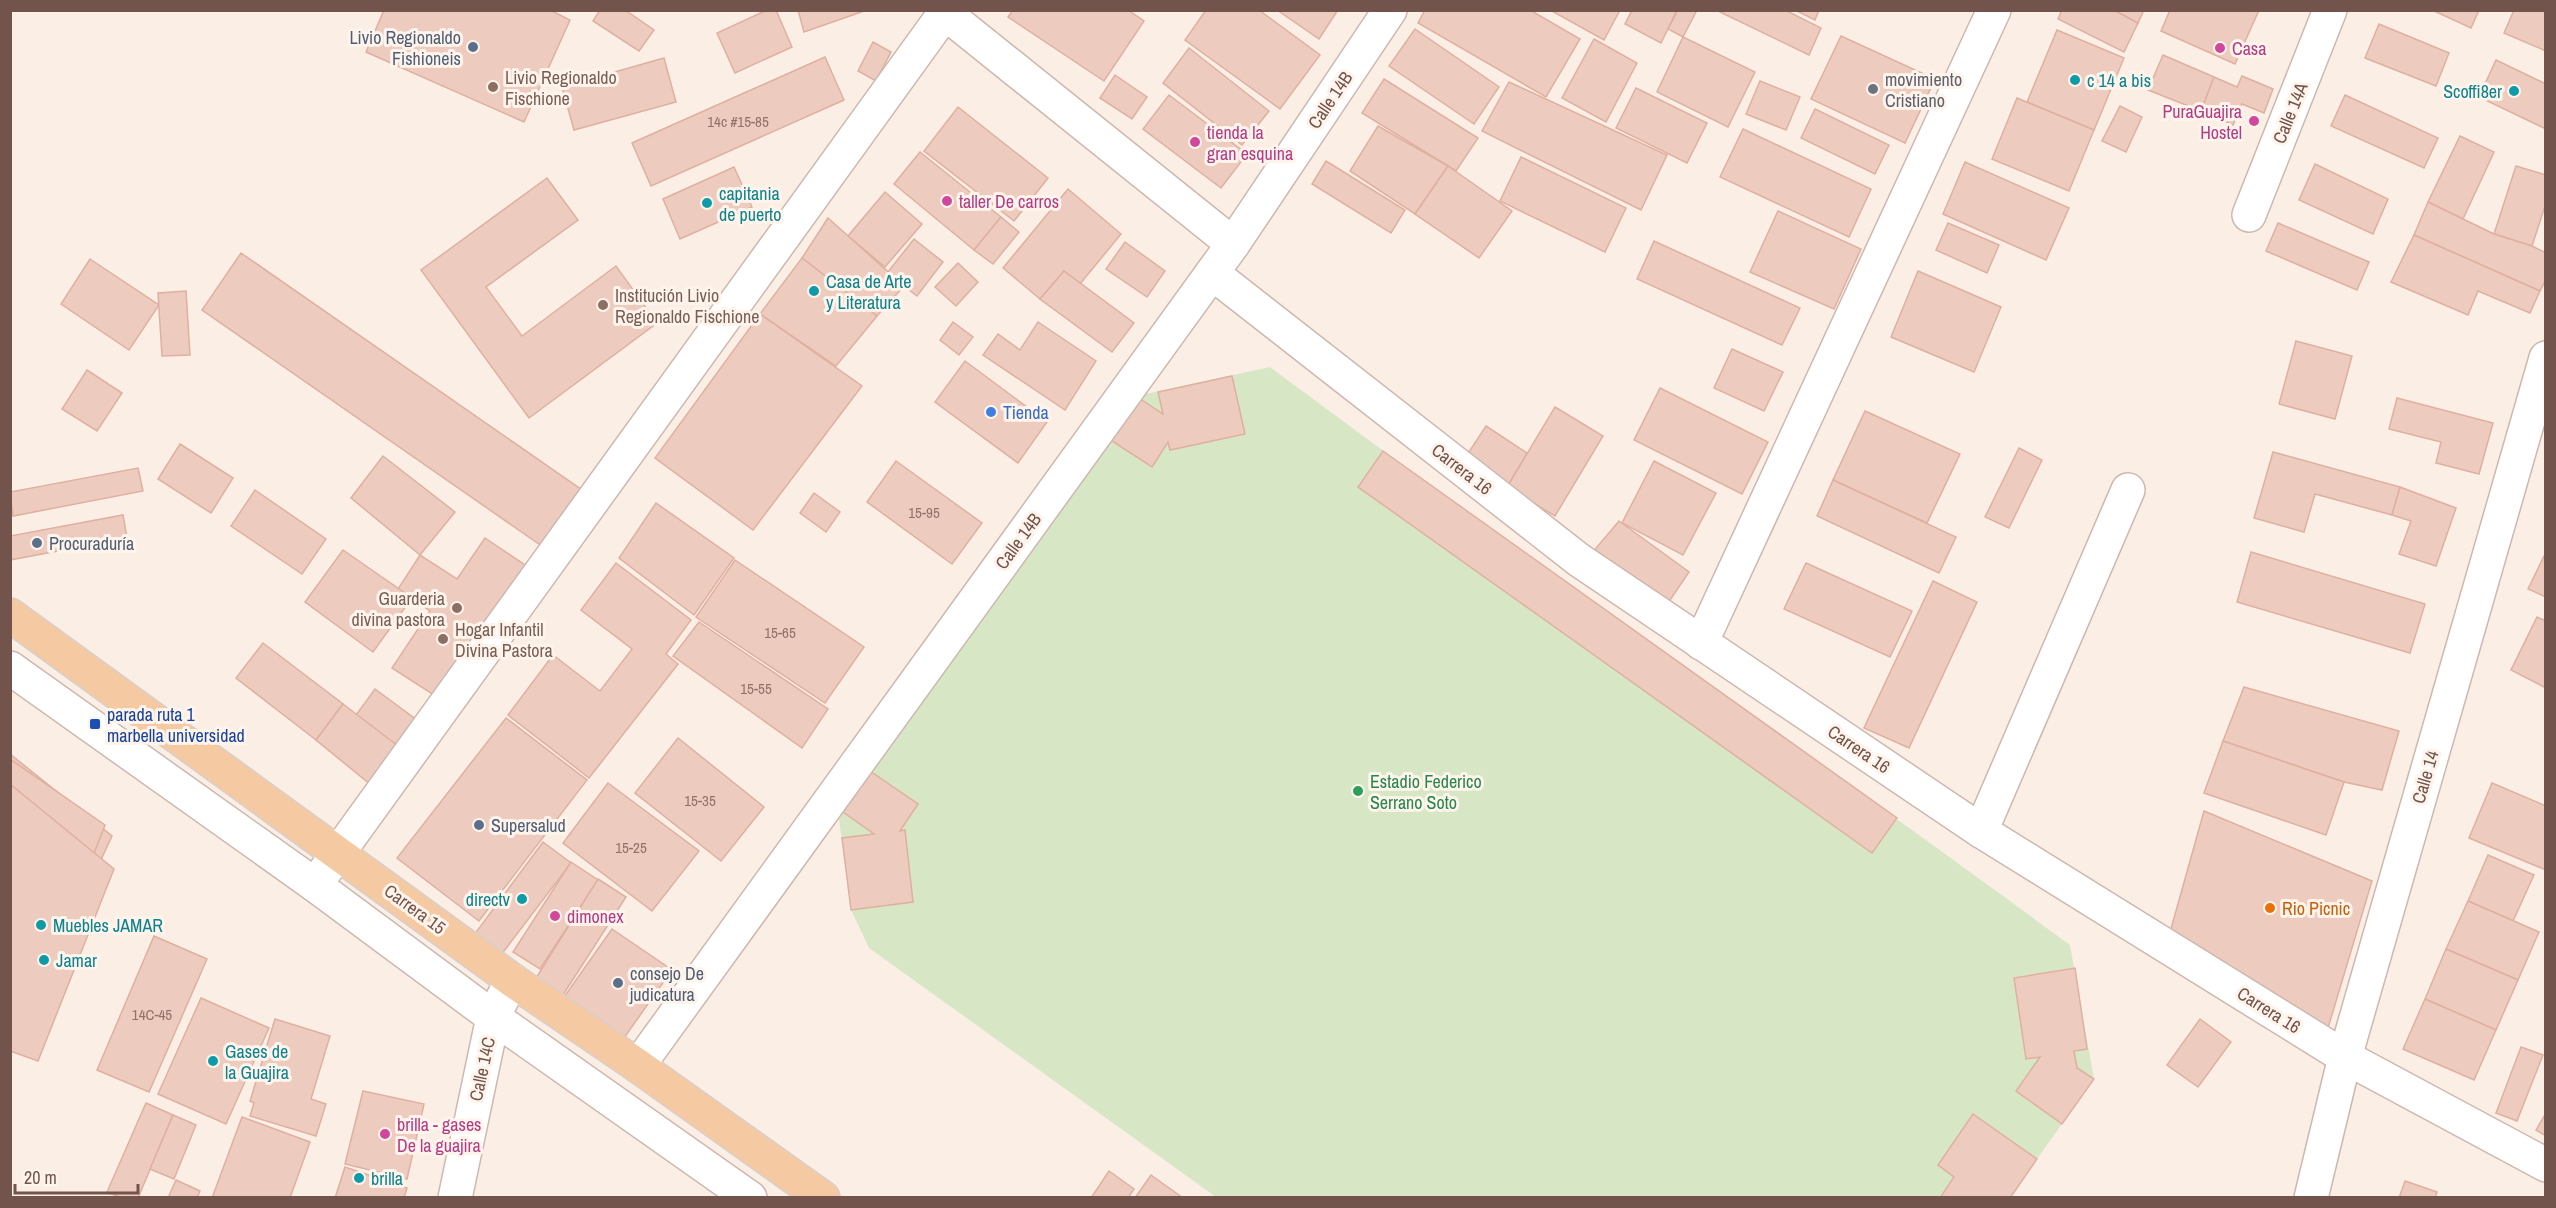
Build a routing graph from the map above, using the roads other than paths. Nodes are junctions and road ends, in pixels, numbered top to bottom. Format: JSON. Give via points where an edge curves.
{"nodes":[{"id":1,"x":1390,"y":10,"type":"edge"},
{"id":2,"x":1994,"y":10,"type":"edge"},
{"id":3,"x":2330,"y":10,"type":"edge"},
{"id":4,"x":946,"y":12,"type":"edge"},
{"id":5,"x":2249,"y":215,"type":"dead end"},
{"id":6,"x":1233,"y":244,"type":"junction"},
{"id":7,"x":1212,"y":273,"type":"junction"},
{"id":8,"x":2546,"y":358,"type":"edge"},
{"id":9,"x":2128,"y":490,"type":"dead end"},
{"id":10,"x":10,"y":615,"type":"edge"},
{"id":11,"x":1701,"y":643,"type":"junction"},
{"id":12,"x":10,"y":668,"type":"edge"},
{"id":13,"x":1981,"y":831,"type":"junction"},
{"id":14,"x":339,"y":852,"type":"junction"},
{"id":15,"x":315,"y":885,"type":"junction"},
{"id":16,"x":512,"y":980,"type":"junction"},
{"id":17,"x":493,"y":1017,"type":"junction"},
{"id":18,"x":2344,"y":1057,"type":"junction"},
{"id":19,"x":638,"y":1066,"type":"junction"},
{"id":20,"x":2546,"y":1165,"type":"edge"},
{"id":21,"x":455,"y":1197,"type":"edge"},
{"id":22,"x":750,"y":1197,"type":"edge"},
{"id":23,"x":823,"y":1197,"type":"edge"},
{"id":24,"x":2311,"y":1197,"type":"edge"}],
"edges":[{"from":1,"to":6,"type":"street","name":"Calle 14B"},
{"from":2,"to":11,"type":"street"},
{"from":3,"to":5,"type":"street","name":"Calle 14A"},
{"from":4,"to":6,"type":"street"},
{"from":4,"to":14,"type":"street"},
{"from":6,"to":7,"type":"street","name":"Calle 14B"},
{"from":7,"to":11,"type":"street","name":"Carrera 16","via":[[1579,560]]},
{"from":7,"to":19,"type":"street","name":"Calle 14B"},
{"from":8,"to":18,"type":"street","name":"Calle 14"},
{"from":9,"to":13,"type":"street"},
{"from":10,"to":14,"type":"main road","name":"Carrera 15"},
{"from":11,"to":13,"type":"street","name":"Carrera 16"},
{"from":12,"to":15,"type":"street"},
{"from":13,"to":18,"type":"street","name":"Carrera 16"},
{"from":14,"to":15,"type":"street"},
{"from":14,"to":16,"type":"main road","name":"Carrera 15"},
{"from":15,"to":17,"type":"street"},
{"from":16,"to":17,"type":"street","name":"Calle 14C"},
{"from":16,"to":19,"type":"main road","name":"Carrera 15"},
{"from":17,"to":21,"type":"street","name":"Calle 14C"},
{"from":17,"to":22,"type":"street"},
{"from":18,"to":20,"type":"street","name":"Carrera 16"},
{"from":18,"to":24,"type":"street","name":"Calle 14"},
{"from":19,"to":23,"type":"main road","name":"Carrera 15"}]}
